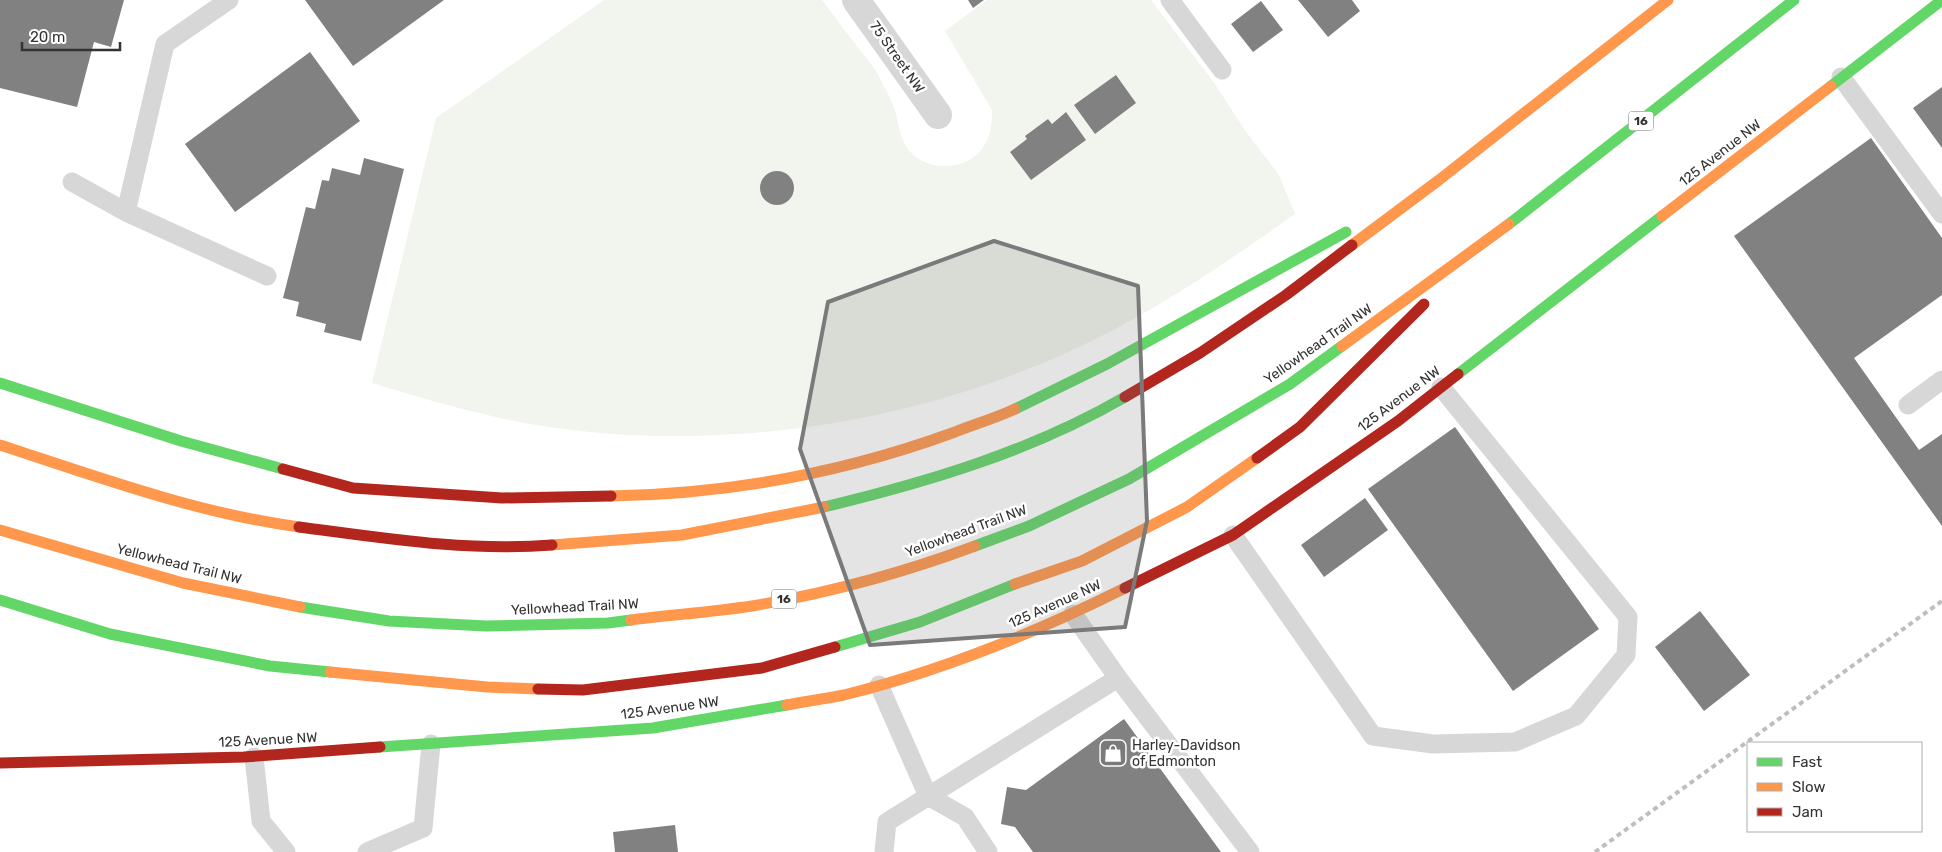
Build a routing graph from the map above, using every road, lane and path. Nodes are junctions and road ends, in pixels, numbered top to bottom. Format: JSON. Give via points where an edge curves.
{"nodes":[{"id":1,"x":228,"y":0,"type":"edge"},
{"id":2,"x":856,"y":0,"type":"edge"},
{"id":3,"x":1170,"y":0,"type":"edge"},
{"id":4,"x":1668,"y":0,"type":"edge"},
{"id":5,"x":1794,"y":0,"type":"edge"},
{"id":6,"x":1942,"y":0,"type":"edge"},
{"id":7,"x":1222,"y":70,"type":"dead end"},
{"id":8,"x":1841,"y":77,"type":"junction"},
{"id":9,"x":938,"y":115,"type":"dead end"},
{"id":10,"x":1439,"y":180,"type":"junction"},
{"id":11,"x":72,"y":182,"type":"dead end"},
{"id":12,"x":126,"y":212,"type":"junction"},
{"id":13,"x":1942,"y":214,"type":"edge"},
{"id":14,"x":1487,"y":241,"type":"junction"},
{"id":15,"x":267,"y":276,"type":"dead end"},
{"id":16,"x":1942,"y":380,"type":"edge"},
{"id":17,"x":0,"y":383,"type":"edge"},
{"id":18,"x":1441,"y":388,"type":"junction"},
{"id":19,"x":1908,"y":405,"type":"dead end"},
{"id":20,"x":0,"y":445,"type":"edge"},
{"id":21,"x":0,"y":530,"type":"edge"},
{"id":22,"x":1233,"y":535,"type":"junction"},
{"id":23,"x":0,"y":600,"type":"edge"},
{"id":24,"x":1073,"y":614,"type":"junction"},
{"id":25,"x":1118,"y":678,"type":"junction"},
{"id":26,"x":879,"y":685,"type":"junction"},
{"id":27,"x":431,"y":744,"type":"junction"},
{"id":28,"x":254,"y":757,"type":"junction"},
{"id":29,"x":0,"y":763,"type":"edge"},
{"id":30,"x":928,"y":796,"type":"junction"},
{"id":31,"x":286,"y":852,"type":"edge"},
{"id":32,"x":367,"y":852,"type":"edge"},
{"id":33,"x":884,"y":852,"type":"edge"},
{"id":34,"x":988,"y":852,"type":"edge"},
{"id":35,"x":1250,"y":852,"type":"edge"}],
"edges":[{"from":1,"to":12,"type":"lane","via":[[165,44]]},
{"from":2,"to":9,"type":"street","name":"75 Street NW"},
{"from":3,"to":7,"type":"lane"},
{"from":4,"to":10,"type":"main road"},
{"from":5,"to":14,"type":"main road","name":"Yellowhead Trail NW","number":"16"},
{"from":6,"to":8,"type":"main road","name":"125 Avenue NW"},
{"from":8,"to":13,"type":"lane"},
{"from":8,"to":18,"type":"main road","name":"125 Avenue NW"},
{"from":10,"to":17,"type":"main road","via":[[1107,364],[1011,411],[927,442],[842,467],[724,489],[622,496],[502,498],[353,488],[182,441]]},
{"from":10,"to":20,"type":"main road","via":[[1286,295],[1200,353],[1120,400],[1027,446],[906,487],[801,513],[682,535],[515,548],[404,541],[272,523],[164,498]]},
{"from":11,"to":12,"type":"lane"},
{"from":12,"to":15,"type":"lane"},
{"from":14,"to":21,"type":"main road","name":"Yellowhead Trail NW","number":"16","via":[[1290,384],[1129,479],[1028,526],[940,559],[837,589],[750,606],[608,622],[486,626],[389,621],[281,604],[183,583]]},
{"from":14,"to":23,"type":"main road","via":[[1300,427],[1187,507],[1082,561],[992,592],[920,622],[762,668],[583,690],[487,687],[395,679],[270,666],[110,634]]},
{"from":16,"to":19,"type":"lane"},
{"from":18,"to":22,"type":"main road","name":"125 Avenue NW"},
{"from":18,"to":22,"type":"lane","via":[[1628,617],[1626,655],[1576,716],[1515,742],[1433,744],[1373,736]]},
{"from":22,"to":24,"type":"main road","name":"125 Avenue NW"},
{"from":24,"to":25,"type":"lane"},
{"from":24,"to":26,"type":"main road","name":"125 Avenue NW","via":[[963,659]]},
{"from":25,"to":30,"type":"lane"},
{"from":25,"to":35,"type":"lane"},
{"from":26,"to":27,"type":"main road","name":"125 Avenue NW","via":[[843,695],[653,728]]},
{"from":26,"to":30,"type":"lane"},
{"from":27,"to":28,"type":"main road","name":"125 Avenue NW"},
{"from":27,"to":32,"type":"lane","via":[[423,828]]},
{"from":28,"to":29,"type":"main road","name":"125 Avenue NW"},
{"from":28,"to":31,"type":"lane","via":[[261,820]]},
{"from":30,"to":33,"type":"lane","via":[[887,822]]},
{"from":30,"to":34,"type":"lane","via":[[965,817]]}]}
